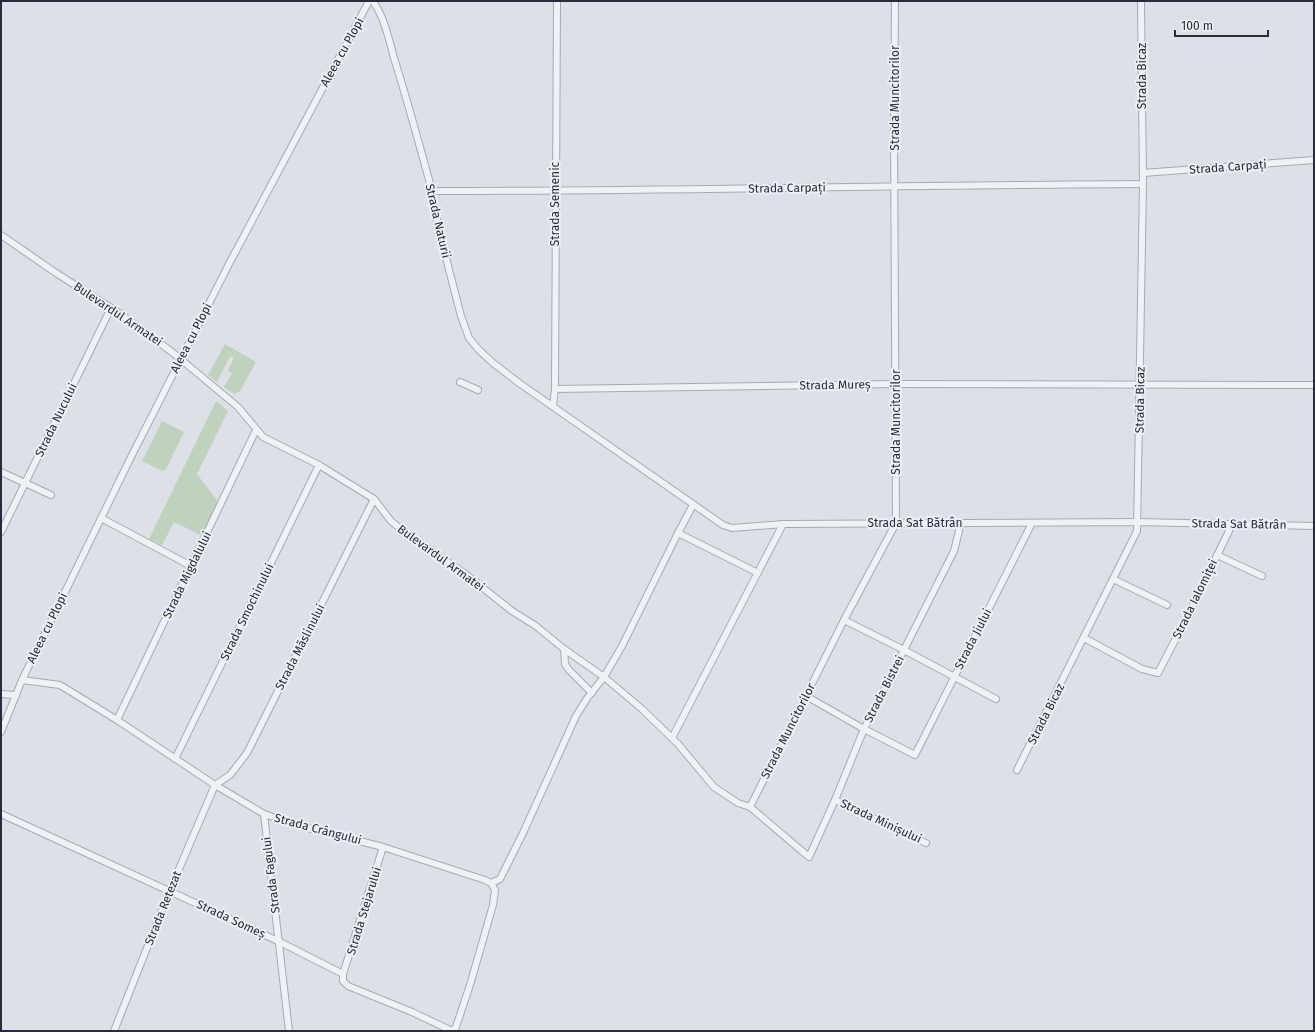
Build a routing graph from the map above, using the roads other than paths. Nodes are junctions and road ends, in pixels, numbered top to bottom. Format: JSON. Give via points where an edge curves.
{"nodes":[{"id":1,"x":369,"y":1,"type":"edge"},
{"id":2,"x":373,"y":1,"type":"edge"},
{"id":3,"x":557,"y":1,"type":"edge"},
{"id":4,"x":895,"y":1,"type":"edge"},
{"id":5,"x":1141,"y":1,"type":"edge"},
{"id":6,"x":1314,"y":160,"type":"edge"},
{"id":7,"x":1143,"y":173,"type":"junction"},
{"id":8,"x":1143,"y":184,"type":"junction"},
{"id":9,"x":894,"y":187,"type":"junction"},
{"id":10,"x":432,"y":191,"type":"junction"},
{"id":11,"x":555,"y":191,"type":"junction"},
{"id":12,"x":1,"y":235,"type":"edge"},
{"id":13,"x":111,"y":308,"type":"junction"},
{"id":14,"x":181,"y":359,"type":"junction"},
{"id":15,"x":460,"y":382,"type":"dead end"},
{"id":16,"x":896,"y":384,"type":"junction"},
{"id":17,"x":1140,"y":384,"type":"junction"},
{"id":18,"x":1314,"y":385,"type":"edge"},
{"id":19,"x":555,"y":389,"type":"junction"},
{"id":20,"x":478,"y":390,"type":"dead end"},
{"id":21,"x":553,"y":406,"type":"junction"},
{"id":22,"x":256,"y":430,"type":"junction"},
{"id":23,"x":319,"y":465,"type":"junction"},
{"id":24,"x":1,"y":472,"type":"edge"},
{"id":25,"x":25,"y":483,"type":"junction"},
{"id":26,"x":52,"y":496,"type":"dead end"},
{"id":27,"x":374,"y":499,"type":"junction"},
{"id":28,"x":693,"y":505,"type":"junction"},
{"id":29,"x":101,"y":518,"type":"junction"},
{"id":30,"x":1137,"y":522,"type":"junction"},
{"id":31,"x":896,"y":523,"type":"junction"},
{"id":32,"x":958,"y":523,"type":"junction"},
{"id":33,"x":1032,"y":523,"type":"junction"},
{"id":34,"x":783,"y":524,"type":"junction"},
{"id":35,"x":1229,"y":524,"type":"junction"},
{"id":36,"x":1314,"y":526,"type":"edge"},
{"id":37,"x":1,"y":532,"type":"edge"},
{"id":38,"x":678,"y":532,"type":"junction"},
{"id":39,"x":1217,"y":555,"type":"junction"},
{"id":40,"x":191,"y":566,"type":"junction"},
{"id":41,"x":758,"y":573,"type":"junction"},
{"id":42,"x":1262,"y":576,"type":"dead end"},
{"id":43,"x":1113,"y":579,"type":"junction"},
{"id":44,"x":1167,"y":605,"type":"dead end"},
{"id":45,"x":844,"y":620,"type":"junction"},
{"id":46,"x":1084,"y":638,"type":"junction"},
{"id":47,"x":564,"y":649,"type":"junction"},
{"id":48,"x":904,"y":650,"type":"junction"},
{"id":49,"x":954,"y":676,"type":"junction"},
{"id":50,"x":604,"y":677,"type":"junction"},
{"id":51,"x":22,"y":680,"type":"junction"},
{"id":52,"x":592,"y":693,"type":"junction"},
{"id":53,"x":1,"y":694,"type":"edge"},
{"id":54,"x":16,"y":695,"type":"junction"},
{"id":55,"x":806,"y":696,"type":"junction"},
{"id":56,"x":996,"y":698,"type":"dead end"},
{"id":57,"x":117,"y":720,"type":"junction"},
{"id":58,"x":864,"y":729,"type":"junction"},
{"id":59,"x":1,"y":732,"type":"edge"},
{"id":60,"x":672,"y":738,"type":"junction"},
{"id":61,"x":175,"y":760,"type":"junction"},
{"id":62,"x":1017,"y":770,"type":"dead end"},
{"id":63,"x":215,"y":785,"type":"junction"},
{"id":64,"x":835,"y":800,"type":"junction"},
{"id":65,"x":750,"y":807,"type":"junction"},
{"id":66,"x":1,"y":814,"type":"edge"},
{"id":67,"x":264,"y":814,"type":"junction"},
{"id":68,"x":926,"y":843,"type":"dead end"},
{"id":69,"x":383,"y":847,"type":"junction"},
{"id":70,"x":809,"y":857,"type":"joint"},
{"id":71,"x":492,"y":883,"type":"junction"},
{"id":72,"x":170,"y":890,"type":"junction"},
{"id":73,"x":278,"y":941,"type":"junction"},
{"id":74,"x":343,"y":974,"type":"junction"},
{"id":75,"x":114,"y":1031,"type":"edge"},
{"id":76,"x":288,"y":1031,"type":"edge"}],
"edges":[{"from":1,"to":14,"type":"street","name":"Aleea cu Plopi"},
{"from":2,"to":10,"type":"street","name":"Strada Naturii","via":[[388,38]]},
{"from":3,"to":11,"type":"street","name":"Strada Semenic"},
{"from":4,"to":9,"type":"street","name":"Strada Muncitorilor"},
{"from":5,"to":7,"type":"street","name":"Strada Bicaz"},
{"from":6,"to":7,"type":"street","name":"Strada Carpați"},
{"from":7,"to":8,"type":"street","name":"Strada Bicaz"},
{"from":8,"to":9,"type":"street","name":"Strada Carpați"},
{"from":8,"to":17,"type":"street","name":"Strada Bicaz"},
{"from":9,"to":11,"type":"street","name":"Strada Carpați"},
{"from":9,"to":16,"type":"street","name":"Strada Muncitorilor"},
{"from":10,"to":11,"type":"street","name":"Strada Carpați"},
{"from":10,"to":21,"type":"street","name":"Strada Naturii","via":[[445,254],[469,338],[493,363]]},
{"from":11,"to":19,"type":"street","name":"Strada Semenic"},
{"from":12,"to":13,"type":"street","name":"Bulevardul Armatei"},
{"from":13,"to":14,"type":"street","name":"Bulevardul Armatei"},
{"from":13,"to":25,"type":"street","name":"Strada Nucului"},
{"from":14,"to":22,"type":"street","name":"Bulevardul Armatei","via":[[238,408]]},
{"from":14,"to":29,"type":"street","name":"Aleea cu Plopi"},
{"from":15,"to":20,"type":"street"},
{"from":16,"to":17,"type":"street","name":"Strada Mureș"},
{"from":16,"to":19,"type":"street","name":"Strada Mureș"},
{"from":16,"to":31,"type":"street","name":"Strada Muncitorilor"},
{"from":17,"to":18,"type":"street","name":"Strada Mureș"},
{"from":17,"to":30,"type":"street","name":"Strada Bicaz"},
{"from":19,"to":21,"type":"street","name":"Strada Semenic"},
{"from":21,"to":28,"type":"street","name":"Strada Sat Bătrân"},
{"from":22,"to":23,"type":"street","name":"Bulevardul Armatei","via":[[262,437]]},
{"from":22,"to":40,"type":"street","name":"Strada Migdalului"},
{"from":23,"to":27,"type":"street","name":"Bulevardul Armatei"},
{"from":23,"to":61,"type":"street","name":"Strada Smochinului"},
{"from":24,"to":25,"type":"street"},
{"from":25,"to":26,"type":"street"},
{"from":25,"to":37,"type":"street","name":"Strada Nucului"},
{"from":27,"to":47,"type":"street","name":"Bulevardul Armatei","via":[[391,521],[403,531],[464,573]]},
{"from":27,"to":63,"type":"street","name":"Strada Măslinului","via":[[247,753],[230,775]]},
{"from":28,"to":34,"type":"street","name":"Strada Sat Bătrân","via":[[732,528]]},
{"from":28,"to":38,"type":"street"},
{"from":29,"to":40,"type":"street"},
{"from":29,"to":51,"type":"street","name":"Aleea cu Plopi"},
{"from":30,"to":33,"type":"street","name":"Strada Sat Bătrân"},
{"from":30,"to":35,"type":"street","name":"Strada Sat Bătrân"},
{"from":30,"to":43,"type":"street","name":"Strada Bicaz","via":[[1137,531]]},
{"from":31,"to":32,"type":"street","name":"Strada Sat Bătrân"},
{"from":31,"to":34,"type":"street","name":"Strada Sat Bătrân"},
{"from":31,"to":45,"type":"street","name":"Strada Muncitorilor"},
{"from":32,"to":33,"type":"street","name":"Strada Sat Bătrân"},
{"from":32,"to":48,"type":"street","name":"Strada Bistrei","via":[[959,531],[954,551]]},
{"from":33,"to":49,"type":"street","name":"Strada Jiului"},
{"from":34,"to":41,"type":"street"},
{"from":35,"to":36,"type":"street","name":"Strada Sat Bătrân"},
{"from":35,"to":39,"type":"street","name":"Strada Ialomiței","via":[[1229,531]]},
{"from":38,"to":41,"type":"street"},
{"from":38,"to":50,"type":"street"},
{"from":39,"to":42,"type":"street"},
{"from":39,"to":46,"type":"street","name":"Strada Ialomiței","via":[[1158,673],[1142,669]]},
{"from":40,"to":57,"type":"street","name":"Strada Migdalului"},
{"from":41,"to":60,"type":"street"},
{"from":43,"to":44,"type":"street"},
{"from":43,"to":46,"type":"street","name":"Strada Bicaz"},
{"from":45,"to":48,"type":"street"},
{"from":45,"to":55,"type":"street","name":"Strada Muncitorilor"},
{"from":46,"to":62,"type":"street","name":"Strada Bicaz"},
{"from":47,"to":50,"type":"street","name":"Bulevardul Armatei"},
{"from":47,"to":52,"type":"street","via":[[565,664]]},
{"from":48,"to":49,"type":"street"},
{"from":48,"to":58,"type":"street","name":"Strada Bistrei"},
{"from":49,"to":56,"type":"street"},
{"from":49,"to":58,"type":"street","name":"Strada Jiului","via":[[915,755]]},
{"from":50,"to":52,"type":"street"},
{"from":50,"to":60,"type":"street","name":"Bulevardul Armatei","via":[[642,708]]},
{"from":51,"to":54,"type":"street","name":"Aleea cu Plopi"},
{"from":51,"to":57,"type":"street","name":"Strada Crângului","via":[[60,685]]},
{"from":52,"to":71,"type":"street","via":[[576,716],[500,879]]},
{"from":53,"to":54,"type":"street"},
{"from":54,"to":59,"type":"street","name":"Aleea cu Plopi"},
{"from":55,"to":58,"type":"street"},
{"from":55,"to":65,"type":"street","name":"Strada Muncitorilor"},
{"from":57,"to":61,"type":"street","name":"Strada Crângului"},
{"from":58,"to":64,"type":"street","name":"Strada Bistrei"},
{"from":60,"to":65,"type":"street","name":"Bulevardul Armatei","via":[[714,787],[738,803]]},
{"from":61,"to":63,"type":"street","name":"Strada Crângului"},
{"from":63,"to":67,"type":"street","name":"Strada Crângului"},
{"from":63,"to":72,"type":"street","name":"Strada Retezat"},
{"from":64,"to":68,"type":"street","name":"Strada Minișului"},
{"from":64,"to":70,"type":"street","name":"Strada Bistrei"},
{"from":65,"to":70,"type":"street","name":"Bulevardul Armatei"},
{"from":66,"to":72,"type":"street","name":"Strada Someș"},
{"from":67,"to":69,"type":"street","name":"Strada Crângului"},
{"from":67,"to":73,"type":"street","name":"Strada Fagului"},
{"from":69,"to":71,"type":"street","name":"Strada Crângului"},
{"from":69,"to":74,"type":"street","name":"Strada Stejarului"},
{"from":71,"to":74,"type":"street","name":"Strada Someș","via":[[495,890],[493,905],[454,1030],[348,986],[343,981]]},
{"from":72,"to":73,"type":"street","name":"Strada Someș"},
{"from":72,"to":75,"type":"street","name":"Strada Retezat"},
{"from":73,"to":74,"type":"street","name":"Strada Someș"},
{"from":73,"to":76,"type":"street","name":"Strada Fagului"}]}
